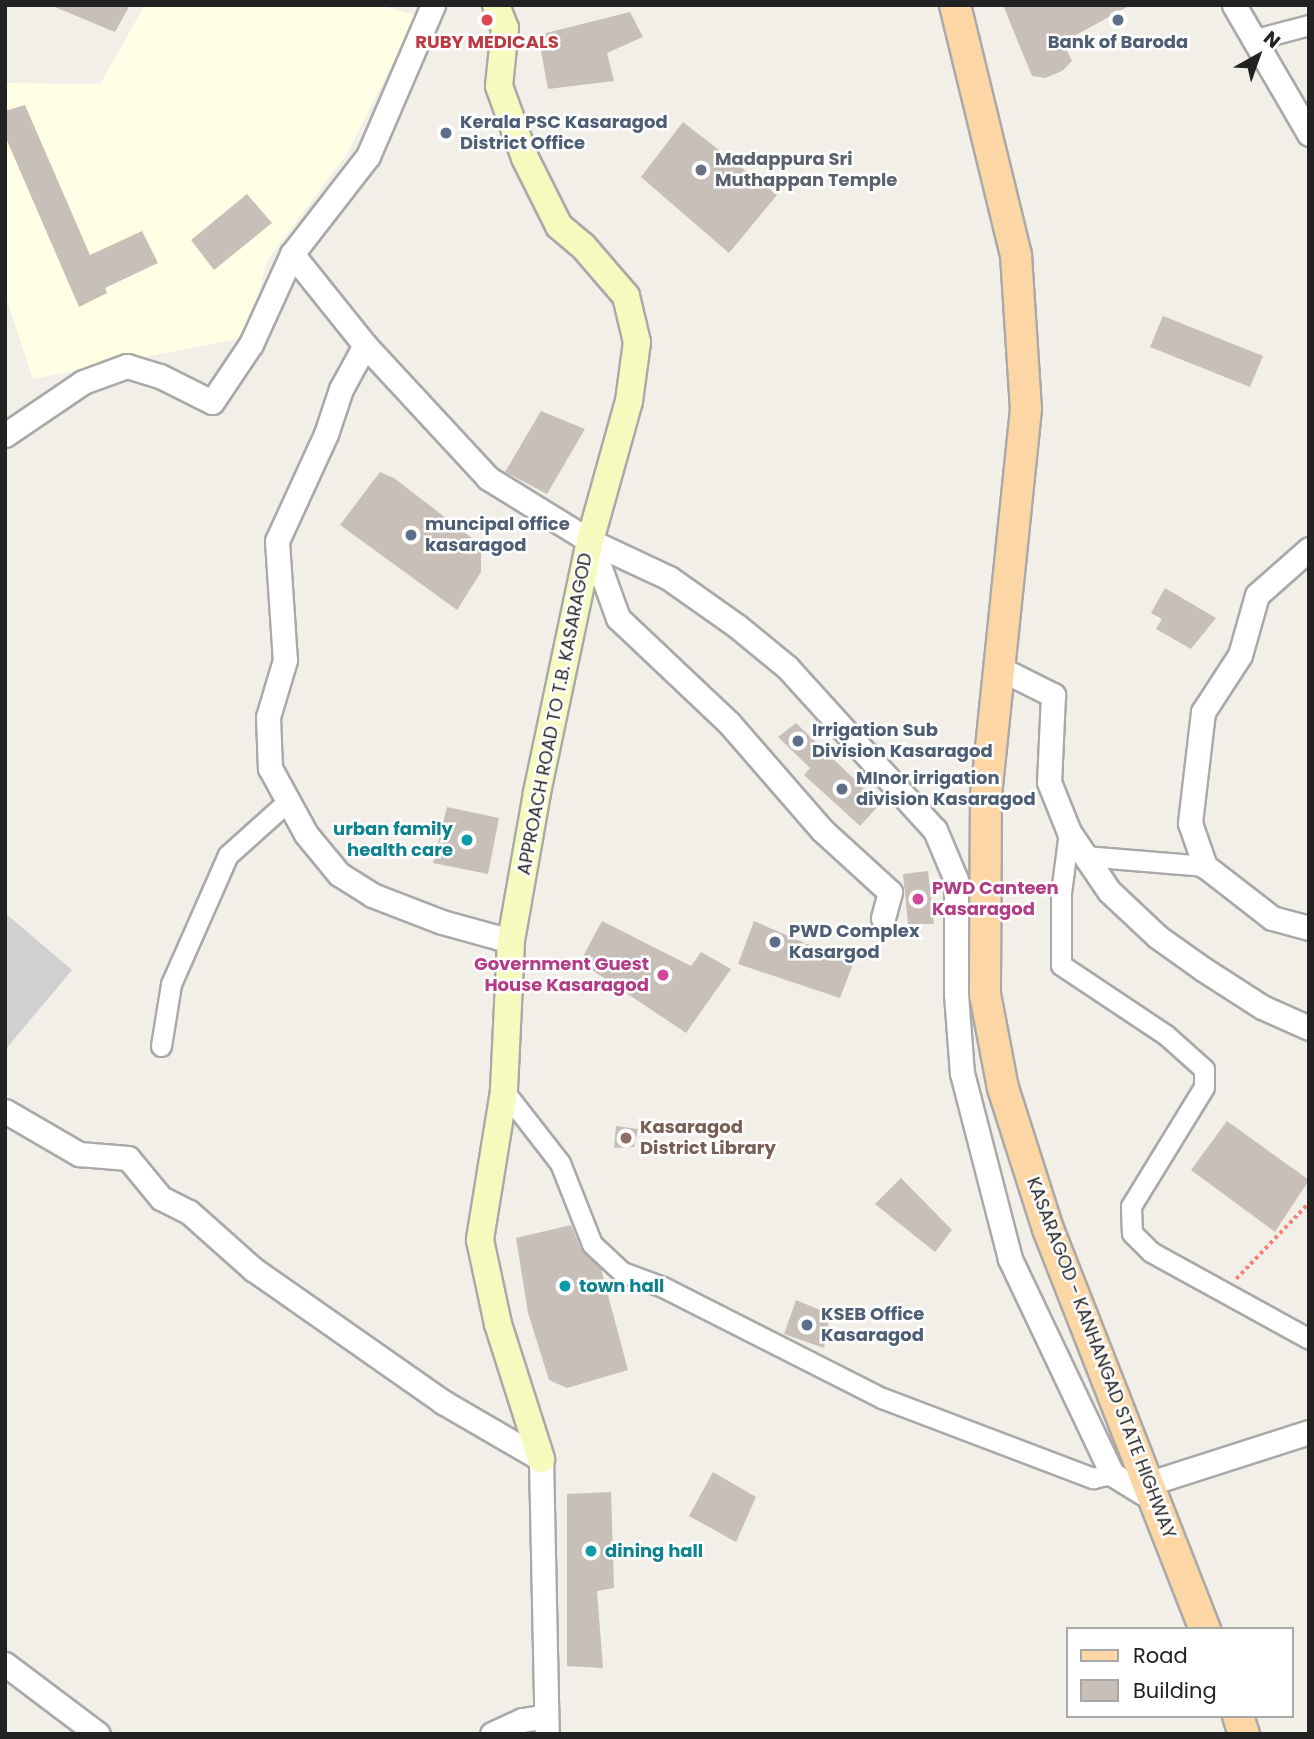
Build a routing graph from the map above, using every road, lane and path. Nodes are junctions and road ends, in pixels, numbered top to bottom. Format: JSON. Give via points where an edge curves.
{"nodes":[{"id":1,"x":433,"y":5,"type":"edge"},
{"id":2,"x":496,"y":5,"type":"edge"},
{"id":3,"x":955,"y":5,"type":"edge"},
{"id":4,"x":1234,"y":5,"type":"edge"},
{"id":5,"x":1309,"y":25,"type":"edge"},
{"id":6,"x":1252,"y":40,"type":"junction"},
{"id":7,"x":1309,"y":134,"type":"edge"},
{"id":8,"x":292,"y":254,"type":"junction"},
{"id":9,"x":365,"y":345,"type":"junction"},
{"id":10,"x":5,"y":435,"type":"edge"},
{"id":11,"x":590,"y":541,"type":"junction"},
{"id":12,"x":1309,"y":549,"type":"edge"},
{"id":13,"x":997,"y":667,"type":"junction"},
{"id":14,"x":287,"y":802,"type":"junction"},
{"id":15,"x":1069,"y":832,"type":"junction"},
{"id":16,"x":1085,"y":856,"type":"junction"},
{"id":17,"x":1205,"y":866,"type":"junction"},
{"id":18,"x":883,"y":918,"type":"dead end"},
{"id":19,"x":1309,"y":928,"type":"edge"},
{"id":20,"x":511,"y":941,"type":"junction"},
{"id":21,"x":1309,"y":1028,"type":"edge"},
{"id":22,"x":161,"y":1046,"type":"dead end"},
{"id":23,"x":504,"y":1091,"type":"junction"},
{"id":24,"x":5,"y":1111,"type":"edge"},
{"id":25,"x":1309,"y":1203,"type":"edge"},
{"id":26,"x":1224,"y":1291,"type":"junction"},
{"id":27,"x":1309,"y":1339,"type":"edge"},
{"id":28,"x":1309,"y":1432,"type":"edge"},
{"id":29,"x":541,"y":1459,"type":"junction"},
{"id":30,"x":1112,"y":1474,"type":"junction"},
{"id":31,"x":1154,"y":1493,"type":"junction"},
{"id":32,"x":1204,"y":1627,"type":"edge"},
{"id":33,"x":5,"y":1664,"type":"edge"},
{"id":34,"x":546,"y":1725,"type":"edge"},
{"id":35,"x":98,"y":1734,"type":"edge"},
{"id":36,"x":492,"y":1734,"type":"edge"}],
"edges":[{"from":1,"to":8,"type":"street","via":[[368,156]]},
{"from":2,"to":11,"type":"main road","name":"APPROACH ROAD TO T.B. KASARAGOD","via":[[505,28],[499,86],[525,158],[559,226],[583,246],[626,296],[637,342],[629,401]]},
{"from":3,"to":13,"type":"main road","name":"KASARAGOD - KANHANGAD STATE HIGHWAY","via":[[1016,255],[1026,409]]},
{"from":4,"to":6,"type":"street"},
{"from":5,"to":6,"type":"street"},
{"from":6,"to":7,"type":"street"},
{"from":8,"to":9,"type":"street"},
{"from":8,"to":10,"type":"street","via":[[250,344],[212,402],[160,376],[127,366],[83,383]]},
{"from":9,"to":11,"type":"street","via":[[488,478]]},
{"from":9,"to":14,"type":"street","via":[[341,389],[326,435],[277,541],[285,660],[268,717],[270,768]]},
{"from":11,"to":18,"type":"street","via":[[618,618],[729,723],[822,830],[890,892]]},
{"from":11,"to":20,"type":"main road","name":"APPROACH ROAD TO T.B. KASARAGOD"},
{"from":11,"to":30,"type":"street","via":[[669,578],[788,667],[935,830],[956,880],[956,994],[962,1073],[984,1172],[1010,1259]]},
{"from":12,"to":17,"type":"street","via":[[1257,595],[1240,655],[1203,712],[1190,823]]},
{"from":13,"to":15,"type":"street","via":[[1053,695],[1049,782]]},
{"from":13,"to":31,"type":"main road","name":"KASARAGOD - KANHANGAD STATE HIGHWAY","via":[[986,794],[985,994],[1003,1088],[1048,1229]]},
{"from":14,"to":20,"type":"street","via":[[339,874],[372,895],[442,922]]},
{"from":14,"to":22,"type":"street","via":[[228,855],[171,984]]},
{"from":15,"to":16,"type":"street"},
{"from":15,"to":26,"type":"street","via":[[1060,894],[1061,965],[1166,1035],[1203,1069],[1204,1087],[1131,1206],[1132,1233],[1151,1252]]},
{"from":16,"to":17,"type":"street"},
{"from":16,"to":21,"type":"street","via":[[1109,891],[1158,937],[1262,1007]]},
{"from":17,"to":19,"type":"street","via":[[1272,918]]},
{"from":20,"to":23,"type":"main road","name":"APPROACH ROAD TO T.B. KASARAGOD"},
{"from":23,"to":29,"type":"main road","name":"APPROACH ROAD TO T.B. KASARAGOD","via":[[480,1240],[498,1324]]},
{"from":23,"to":30,"type":"street","via":[[560,1163],[592,1244],[622,1272],[663,1287],[882,1398],[1093,1478]]},
{"from":24,"to":29,"type":"street","via":[[79,1154],[128,1158],[161,1198],[189,1212],[253,1269],[443,1402]]},
{"from":25,"to":26,"type":"path"},
{"from":26,"to":27,"type":"street"},
{"from":28,"to":31,"type":"street"},
{"from":29,"to":34,"type":"street"},
{"from":30,"to":31,"type":"street"},
{"from":31,"to":32,"type":"main road","name":"KASARAGOD - KANHANGAD STATE HIGHWAY"},
{"from":33,"to":35,"type":"street"},
{"from":34,"to":36,"type":"street","via":[[522,1720]]}]}
